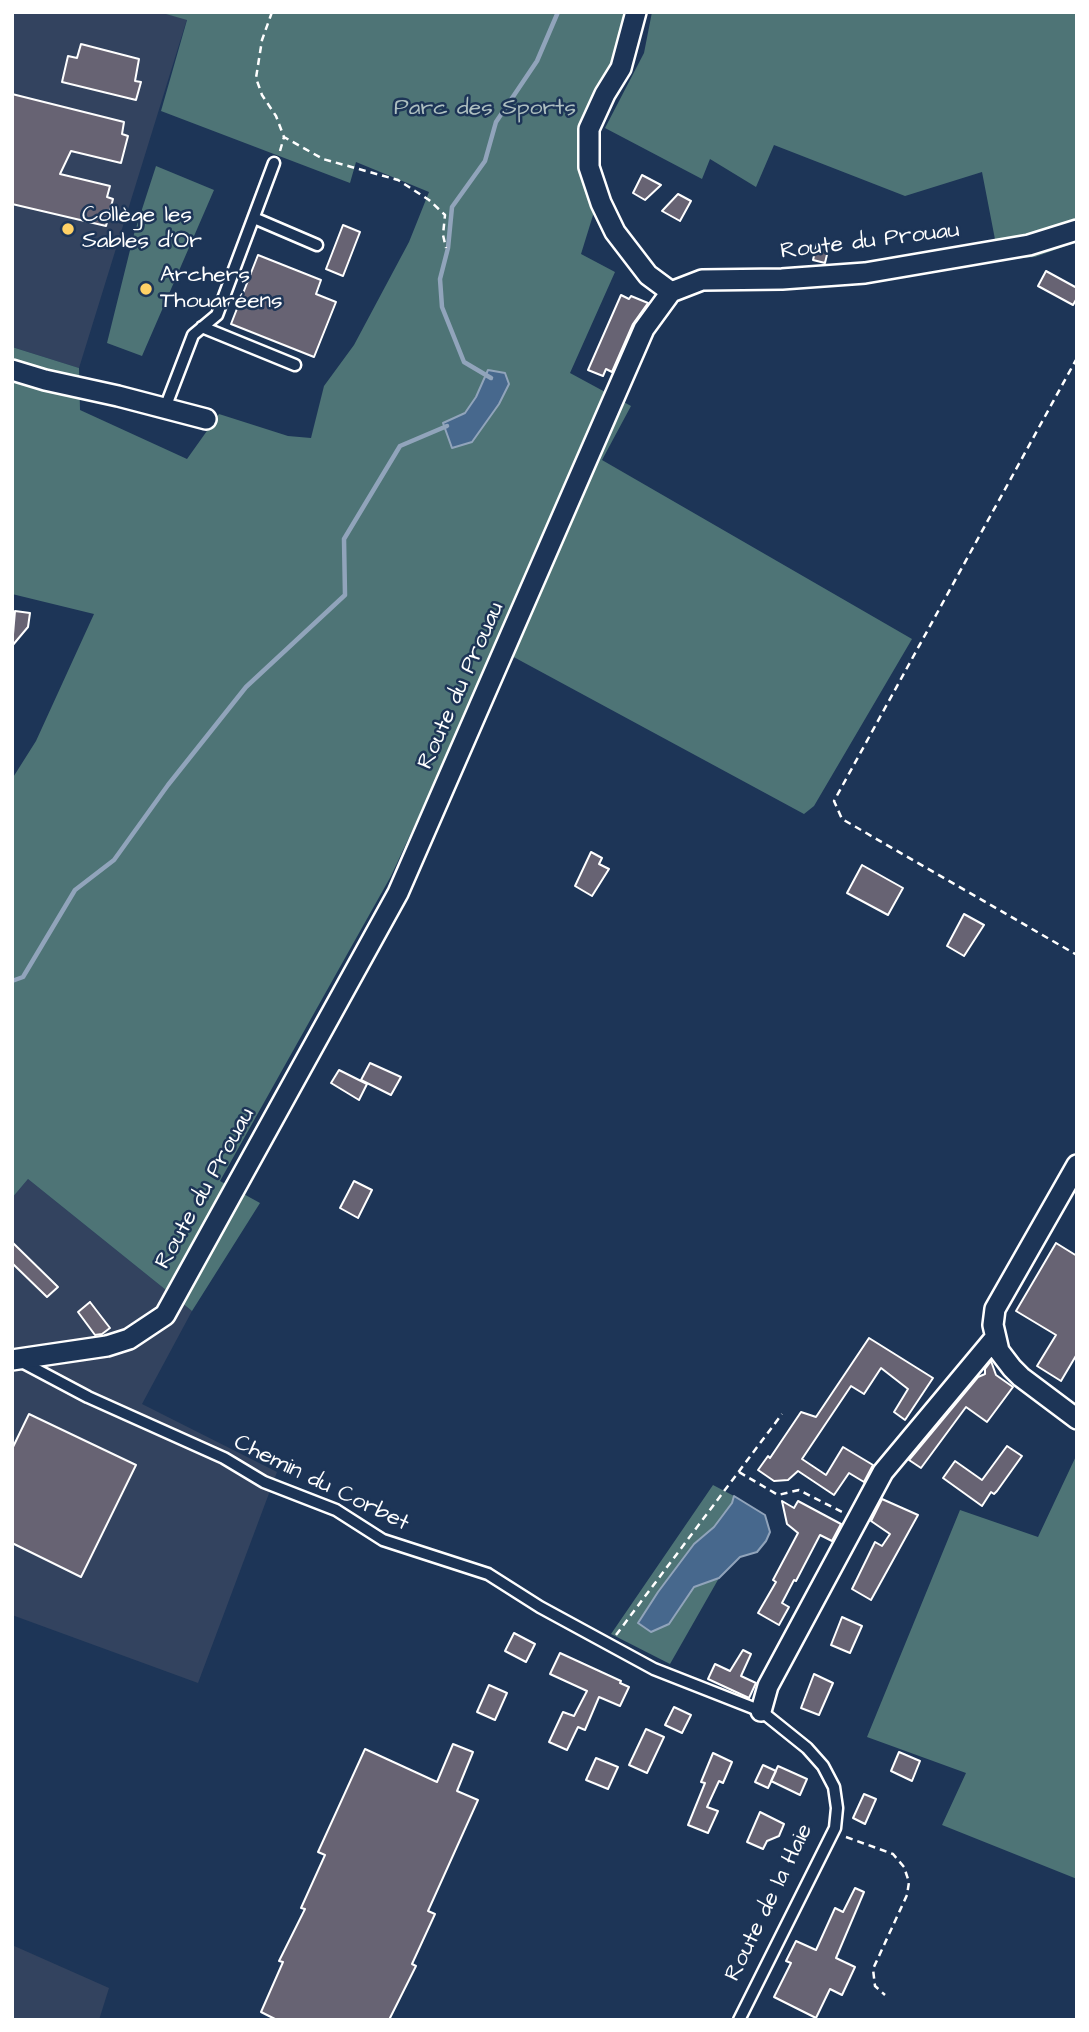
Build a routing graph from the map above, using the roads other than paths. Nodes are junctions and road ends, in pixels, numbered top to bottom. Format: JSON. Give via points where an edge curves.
{"nodes":[{"id":1,"x":636,"y":12,"type":"edge"},
{"id":2,"x":274,"y":163,"type":"dead end"},
{"id":3,"x":254,"y":218,"type":"junction"},
{"id":4,"x":1077,"y":230,"type":"edge"},
{"id":5,"x":317,"y":245,"type":"dead end"},
{"id":6,"x":671,"y":292,"type":"junction"},
{"id":7,"x":202,"y":327,"type":"junction"},
{"id":8,"x":295,"y":365,"type":"dead end"},
{"id":9,"x":12,"y":370,"type":"edge"},
{"id":10,"x":165,"y":408,"type":"junction"},
{"id":11,"x":206,"y":419,"type":"dead end"},
{"id":12,"x":1077,"y":1165,"type":"edge"},
{"id":13,"x":994,"y":1339,"type":"junction"},
{"id":14,"x":14,"y":1360,"type":"edge"},
{"id":15,"x":1077,"y":1419,"type":"edge"},
{"id":16,"x":761,"y":1712,"type":"junction"},
{"id":17,"x":740,"y":2020,"type":"edge"}],
"edges":[{"from":1,"to":6,"type":"street","via":[[621,68],[589,129],[589,167],[615,232],[648,275]]},
{"from":2,"to":3,"type":"lane"},
{"from":3,"to":5,"type":"lane"},
{"from":3,"to":7,"type":"lane","via":[[217,315]]},
{"from":4,"to":6,"type":"street","name":"Route du Prouau","via":[[1029,245],[865,273],[702,280]]},
{"from":6,"to":14,"type":"street","name":"Route du Prouau","via":[[644,329],[398,893],[164,1315],[129,1339],[107,1346]]},
{"from":7,"to":8,"type":"lane"},
{"from":7,"to":10,"type":"lane","via":[[192,335]]},
{"from":9,"to":10,"type":"street"},
{"from":10,"to":11,"type":"street"},
{"from":12,"to":13,"type":"street","via":[[995,1309]]},
{"from":13,"to":15,"type":"street","via":[[1021,1377]]},
{"from":13,"to":16,"type":"street","via":[[883,1472],[768,1686]]},
{"from":14,"to":16,"type":"lane","name":"Chemin du Corbet","via":[[224,1458],[264,1482],[336,1510],[383,1540],[488,1574],[654,1669]]},
{"from":16,"to":17,"type":"lane","name":"Route de la Haie","via":[[823,1766],[834,1787],[837,1808],[835,1829]]}]}
